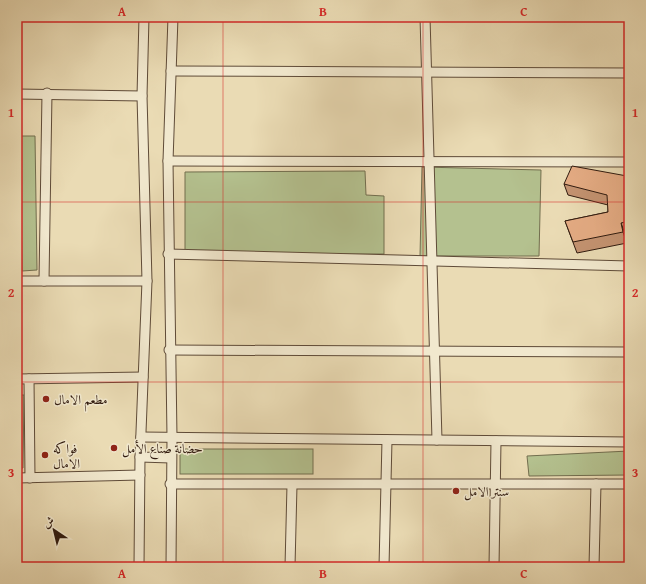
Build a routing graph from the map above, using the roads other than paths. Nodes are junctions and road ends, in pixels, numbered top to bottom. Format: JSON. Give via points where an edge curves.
{"nodes":[{"id":1,"x":144,"y":17,"type":"edge"},
{"id":2,"x":173,"y":17,"type":"edge"},
{"id":3,"x":425,"y":17,"type":"edge"},
{"id":4,"x":170,"y":71,"type":"junction"},
{"id":5,"x":629,"y":73,"type":"edge"},
{"id":6,"x":426,"y":74,"type":"junction"},
{"id":7,"x":17,"y":94,"type":"edge"},
{"id":8,"x":47,"y":94,"type":"junction"},
{"id":9,"x":142,"y":96,"type":"junction"},
{"id":10,"x":168,"y":161,"type":"junction"},
{"id":11,"x":429,"y":162,"type":"junction"},
{"id":12,"x":629,"y":162,"type":"edge"},
{"id":13,"x":168,"y":254,"type":"junction"},
{"id":14,"x":431,"y":261,"type":"junction"},
{"id":15,"x":629,"y":266,"type":"edge"},
{"id":16,"x":17,"y":281,"type":"edge"},
{"id":17,"x":44,"y":281,"type":"junction"},
{"id":18,"x":147,"y":281,"type":"junction"},
{"id":19,"x":169,"y":350,"type":"junction"},
{"id":20,"x":434,"y":351,"type":"junction"},
{"id":21,"x":629,"y":352,"type":"edge"},
{"id":22,"x":143,"y":377,"type":"junction"},
{"id":23,"x":17,"y":379,"type":"edge"},
{"id":24,"x":29,"y":379,"type":"junction"},
{"id":25,"x":141,"y":437,"type":"junction"},
{"id":26,"x":172,"y":438,"type":"junction"},
{"id":27,"x":387,"y":440,"type":"junction"},
{"id":28,"x":437,"y":440,"type":"junction"},
{"id":29,"x":496,"y":440,"type":"junction"},
{"id":30,"x":629,"y":442,"type":"edge"},
{"id":31,"x":140,"y":457,"type":"junction"},
{"id":32,"x":171,"y":458,"type":"junction"},
{"id":33,"x":140,"y":475,"type":"junction"},
{"id":34,"x":17,"y":478,"type":"edge"},
{"id":35,"x":30,"y":478,"type":"junction"},
{"id":36,"x":170,"y":484,"type":"junction"},
{"id":37,"x":386,"y":484,"type":"junction"},
{"id":38,"x":495,"y":484,"type":"junction"},
{"id":39,"x":596,"y":484,"type":"junction"},
{"id":40,"x":629,"y":484,"type":"edge"},
{"id":41,"x":292,"y":485,"type":"junction"},
{"id":42,"x":139,"y":567,"type":"edge"},
{"id":43,"x":171,"y":567,"type":"edge"},
{"id":44,"x":290,"y":567,"type":"edge"},
{"id":45,"x":384,"y":567,"type":"edge"},
{"id":46,"x":494,"y":567,"type":"edge"},
{"id":47,"x":594,"y":567,"type":"edge"}],
"edges":[{"from":1,"to":9,"type":"street"},
{"from":2,"to":4,"type":"street"},
{"from":3,"to":6,"type":"street"},
{"from":4,"to":6,"type":"street"},
{"from":4,"to":10,"type":"street"},
{"from":5,"to":6,"type":"street"},
{"from":6,"to":11,"type":"street"},
{"from":7,"to":8,"type":"street"},
{"from":8,"to":9,"type":"street"},
{"from":8,"to":17,"type":"street"},
{"from":9,"to":18,"type":"street"},
{"from":10,"to":11,"type":"street"},
{"from":10,"to":13,"type":"street"},
{"from":11,"to":12,"type":"street"},
{"from":11,"to":14,"type":"street"},
{"from":13,"to":14,"type":"street"},
{"from":13,"to":19,"type":"street"},
{"from":14,"to":15,"type":"street"},
{"from":14,"to":20,"type":"street"},
{"from":16,"to":17,"type":"street"},
{"from":17,"to":18,"type":"street"},
{"from":18,"to":22,"type":"street"},
{"from":19,"to":20,"type":"street"},
{"from":19,"to":26,"type":"street"},
{"from":20,"to":21,"type":"street"},
{"from":20,"to":28,"type":"street"},
{"from":22,"to":24,"type":"street"},
{"from":22,"to":25,"type":"street"},
{"from":23,"to":24,"type":"street"},
{"from":24,"to":35,"type":"street"},
{"from":25,"to":26,"type":"street"},
{"from":25,"to":31,"type":"street"},
{"from":26,"to":27,"type":"street"},
{"from":26,"to":32,"type":"street"},
{"from":27,"to":28,"type":"street"},
{"from":27,"to":37,"type":"street"},
{"from":28,"to":29,"type":"street"},
{"from":29,"to":30,"type":"street"},
{"from":29,"to":38,"type":"street"},
{"from":31,"to":32,"type":"street"},
{"from":31,"to":33,"type":"street"},
{"from":32,"to":36,"type":"street"},
{"from":33,"to":35,"type":"street"},
{"from":33,"to":42,"type":"street"},
{"from":34,"to":35,"type":"street"},
{"from":36,"to":41,"type":"street"},
{"from":36,"to":43,"type":"street"},
{"from":37,"to":38,"type":"street"},
{"from":37,"to":41,"type":"street"},
{"from":37,"to":45,"type":"street"},
{"from":38,"to":39,"type":"street"},
{"from":38,"to":46,"type":"street"},
{"from":39,"to":40,"type":"street"},
{"from":39,"to":47,"type":"street"},
{"from":41,"to":44,"type":"street"}]}
